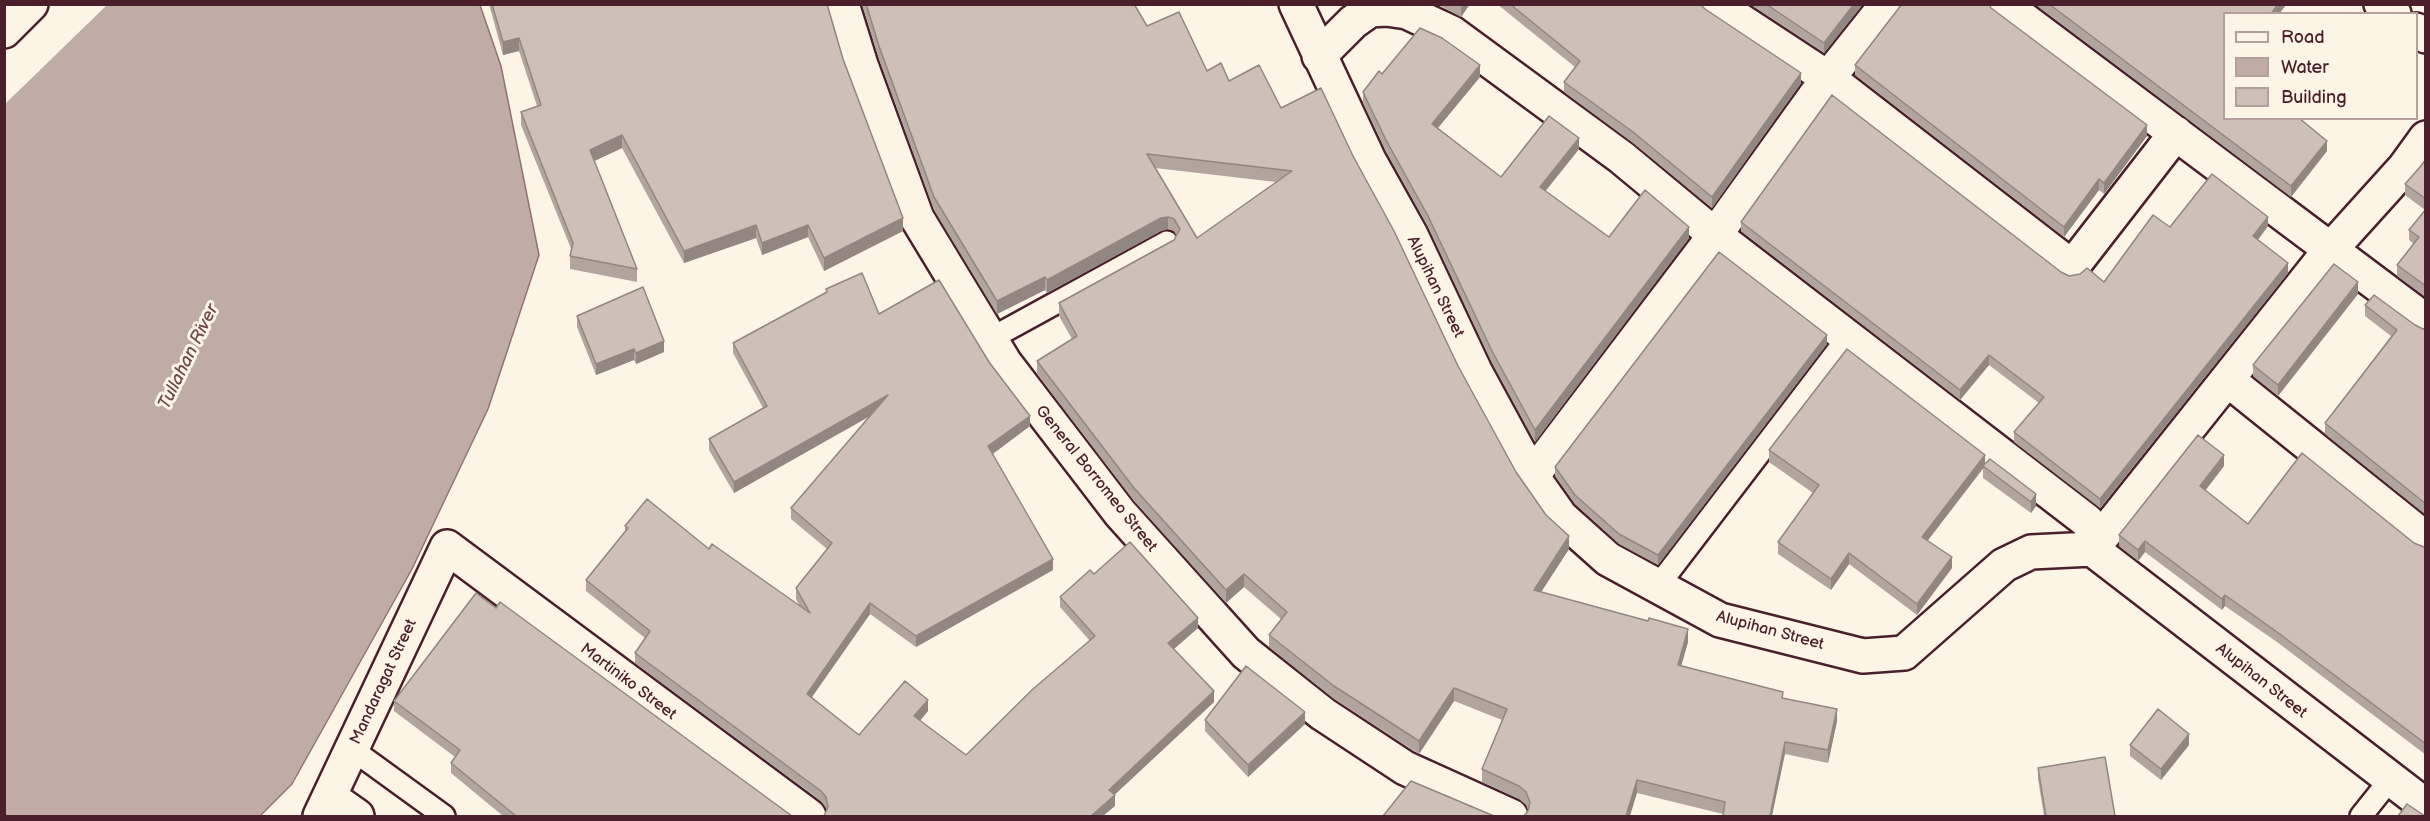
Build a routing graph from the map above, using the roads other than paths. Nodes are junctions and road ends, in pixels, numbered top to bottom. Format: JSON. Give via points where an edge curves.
{"nodes":[{"id":1,"x":31,"y":4,"type":"edge"},
{"id":2,"x":842,"y":4,"type":"edge"},
{"id":3,"x":1296,"y":4,"type":"edge"},
{"id":4,"x":1715,"y":4,"type":"edge"},
{"id":5,"x":1887,"y":4,"type":"edge"},
{"id":6,"x":2003,"y":4,"type":"edge"},
{"id":7,"x":4,"y":31,"type":"edge"},
{"id":8,"x":1319,"y":56,"type":"junction"},
{"id":9,"x":1828,"y":78,"type":"junction"},
{"id":10,"x":2176,"y":133,"type":"junction"},
{"id":11,"x":2426,"y":138,"type":"edge"},
{"id":12,"x":1715,"y":235,"type":"junction"},
{"id":13,"x":1167,"y":242,"type":"edge"},
{"id":14,"x":2331,"y":249,"type":"junction"},
{"id":15,"x":2426,"y":321,"type":"edge"},
{"id":16,"x":1849,"y":336,"type":"junction"},
{"id":17,"x":990,"y":339,"type":"junction"},
{"id":18,"x":2229,"y":380,"type":"junction"},
{"id":19,"x":1532,"y":476,"type":"junction"},
{"id":20,"x":2426,"y":540,"type":"edge"},
{"id":21,"x":2095,"y":545,"type":"junction"},
{"id":22,"x":447,"y":547,"type":"joint"},
{"id":23,"x":1657,"y":587,"type":"junction"},
{"id":24,"x":353,"y":750,"type":"junction"},
{"id":25,"x":2390,"y":781,"type":"junction"},
{"id":26,"x":2426,"y":806,"type":"edge"},
{"id":27,"x":325,"y":807,"type":"edge"},
{"id":28,"x":357,"y":816,"type":"edge"},
{"id":29,"x":444,"y":816,"type":"edge"},
{"id":30,"x":809,"y":816,"type":"edge"},
{"id":31,"x":1511,"y":816,"type":"edge"},
{"id":32,"x":2361,"y":816,"type":"edge"}],
"edges":[{"from":1,"to":7,"type":"main road"},
{"from":2,"to":17,"type":"main road","name":"General Borromeo Street","via":[[917,218]]},
{"from":3,"to":8,"type":"main road","name":"Alupihan Street"},
{"from":4,"to":9,"type":"main road"},
{"from":5,"to":9,"type":"main road"},
{"from":6,"to":10,"type":"main road"},
{"from":8,"to":12,"type":"main road","via":[[1370,10],[1407,12],[1452,33],[1621,157]]},
{"from":8,"to":19,"type":"main road","name":"Alupihan Street","via":[[1475,371]]},
{"from":9,"to":10,"type":"main road","via":[[2072,267]]},
{"from":9,"to":12,"type":"main road"},
{"from":10,"to":14,"type":"main road"},
{"from":11,"to":14,"type":"main road"},
{"from":12,"to":16,"type":"main road"},
{"from":12,"to":19,"type":"main road"},
{"from":13,"to":17,"type":"lane"},
{"from":14,"to":15,"type":"main road"},
{"from":14,"to":18,"type":"main road"},
{"from":16,"to":21,"type":"main road","via":[[2087,521]]},
{"from":16,"to":23,"type":"lane"},
{"from":17,"to":31,"type":"main road","name":"General Borromeo Street","via":[[1120,513],[1246,653],[1323,714],[1405,768]]},
{"from":18,"to":20,"type":"main road"},
{"from":18,"to":21,"type":"main road"},
{"from":19,"to":23,"type":"main road","name":"Alupihan Street","via":[[1561,517],[1608,559]]},
{"from":21,"to":23,"type":"main road","name":"Alupihan Street","via":[[2031,552],[2004,565],[1904,653],[1863,656],[1720,620]]},
{"from":21,"to":25,"type":"main road","name":"Alupihan Street"},
{"from":22,"to":24,"type":"main road","name":"Mandaragat Street"},
{"from":22,"to":30,"type":"main road","name":"Martiniko Street"},
{"from":24,"to":27,"type":"main road","name":"Mandaragat Street"},
{"from":24,"to":29,"type":"lane"},
{"from":25,"to":26,"type":"main road","name":"Alupihan Street"},
{"from":25,"to":32,"type":"lane"},
{"from":27,"to":28,"type":"main road"}]}
